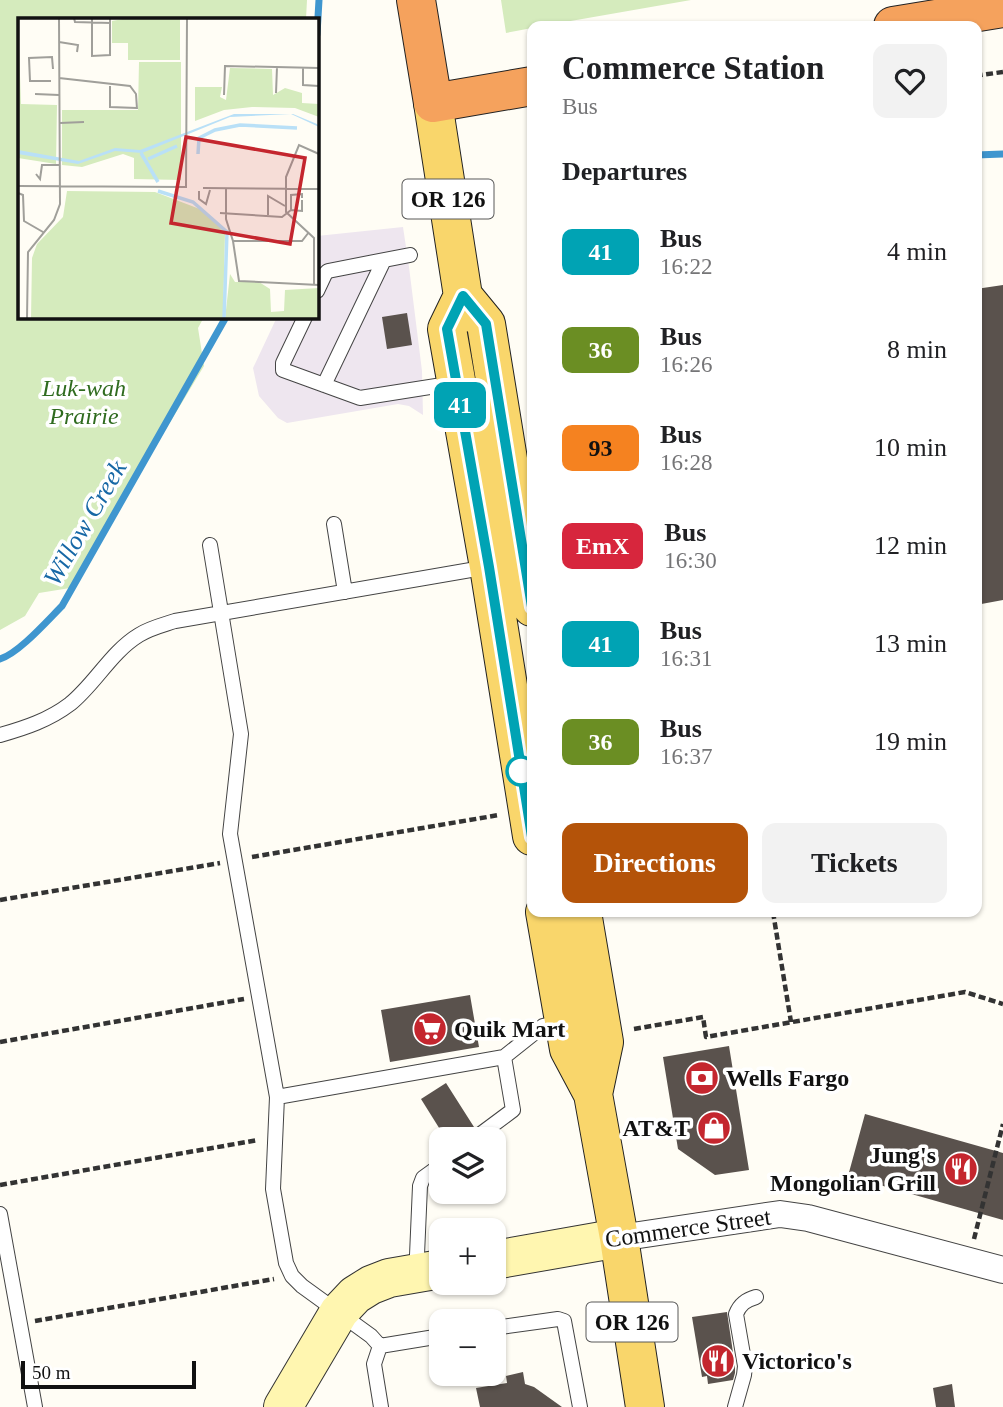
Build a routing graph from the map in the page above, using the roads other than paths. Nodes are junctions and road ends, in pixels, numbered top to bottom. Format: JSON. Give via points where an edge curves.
{"nodes":[{"id":1,"x":416,"y":0,"type":"edge"},
{"id":2,"x":1003,"y":8,"type":"edge"},
{"id":3,"x":924,"y":21,"type":"edge"},
{"id":4,"x":527,"y":87,"type":"edge"},
{"id":5,"x":433,"y":103,"type":"junction"},
{"id":6,"x":410,"y":255,"type":"dead end"},
{"id":7,"x":384,"y":260,"type":"junction"},
{"id":8,"x":318,"y":289,"type":"edge"},
{"id":9,"x":463,"y":296,"type":"junction"},
{"id":10,"x":304,"y":318,"type":"edge"},
{"id":11,"x":456,"y":383,"type":"junction"},
{"id":12,"x":324,"y":385,"type":"junction"},
{"id":13,"x":334,"y":524,"type":"dead end"},
{"id":14,"x":210,"y":545,"type":"dead end"},
{"id":15,"x":527,"y":576,"type":"edge"},
{"id":16,"x":491,"y":581,"type":"junction"},
{"id":17,"x":345,"y":592,"type":"junction"},
{"id":18,"x":221,"y":613,"type":"junction"},
{"id":19,"x":527,"y":684,"type":"edge"},
{"id":20,"x":0,"y":735,"type":"edge"},
{"id":21,"x":527,"y":804,"type":"edge"},
{"id":22,"x":546,"y":917,"type":"edge"},
{"id":23,"x":583,"y":917,"type":"edge"},
{"id":24,"x":564,"y":1021,"type":"junction"},
{"id":25,"x":504,"y":1057,"type":"junction"},
{"id":26,"x":593,"y":1094,"type":"junction"},
{"id":27,"x":277,"y":1097,"type":"junction"},
{"id":28,"x":490,"y":1127,"type":"edge"},
{"id":29,"x":429,"y":1175,"type":"edge"},
{"id":30,"x":0,"y":1214,"type":"edge"},
{"id":31,"x":619,"y":1238,"type":"junction"},
{"id":32,"x":506,"y":1258,"type":"edge"},
{"id":33,"x":429,"y":1270,"type":"edge"},
{"id":34,"x":1003,"y":1270,"type":"edge"},
{"id":35,"x":429,"y":1271,"type":"edge"},
{"id":36,"x":756,"y":1297,"type":"dead end"},
{"id":37,"x":339,"y":1312,"type":"junction"},
{"id":38,"x":506,"y":1326,"type":"edge"},
{"id":39,"x":429,"y":1338,"type":"edge"},
{"id":40,"x":380,"y":1346,"type":"junction"},
{"id":41,"x":35,"y":1407,"type":"edge"},
{"id":42,"x":284,"y":1407,"type":"edge"},
{"id":43,"x":381,"y":1407,"type":"edge"},
{"id":44,"x":580,"y":1407,"type":"edge"},
{"id":45,"x":645,"y":1407,"type":"edge"},
{"id":46,"x":735,"y":1407,"type":"edge"}],
"edges":[{"from":1,"to":5,"type":"highway","number":"OR 126"},
{"from":2,"to":3,"type":"highway"},
{"from":4,"to":5,"type":"highway"},
{"from":5,"to":9,"type":"main road","number":"OR 126"},
{"from":6,"to":7,"type":"lane"},
{"from":7,"to":8,"type":"lane","via":[[328,271]]},
{"from":7,"to":12,"type":"lane"},
{"from":9,"to":11,"type":"main road","via":[[447,329]]},
{"from":9,"to":15,"type":"main road","via":[[486,324]]},
{"from":10,"to":12,"type":"lane","via":[[283,370]]},
{"from":11,"to":12,"type":"lane","via":[[360,398]]},
{"from":11,"to":16,"type":"main road"},
{"from":13,"to":17,"type":"lane"},
{"from":14,"to":18,"type":"lane"},
{"from":16,"to":17,"type":"lane"},
{"from":16,"to":19,"type":"main road","via":[[512,614]]},
{"from":16,"to":21,"type":"main road"},
{"from":17,"to":18,"type":"lane"},
{"from":18,"to":20,"type":"lane","via":[[175,621],[141,634],[118,651],[70,704],[28,727]]},
{"from":18,"to":27,"type":"lane","via":[[241,734],[230,834]]},
{"from":22,"to":24,"type":"main road","number":"OR 126"},
{"from":23,"to":26,"type":"main road","number":"OR 126","via":[[604,1042]]},
{"from":24,"to":25,"type":"lane","via":[[543,1026]]},
{"from":24,"to":26,"type":"main road","number":"OR 126","via":[[569,1049]]},
{"from":25,"to":27,"type":"lane"},
{"from":25,"to":28,"type":"lane","via":[[513,1110]]},
{"from":26,"to":31,"type":"main road","number":"OR 126"},
{"from":27,"to":37,"type":"lane","via":[[274,1189],[286,1263],[302,1286]]},
{"from":29,"to":33,"type":"lane","via":[[421,1182],[416,1255]]},
{"from":30,"to":41,"type":"lane"},
{"from":31,"to":32,"type":"street","name":"Commerce Street"},
{"from":31,"to":34,"type":"street","name":"Commerce Street","via":[[780,1214],[808,1217]]},
{"from":31,"to":45,"type":"main road","number":"OR 126"},
{"from":35,"to":37,"type":"street","via":[[371,1285]]},
{"from":36,"to":46,"type":"lane","via":[[745,1301],[736,1314],[745,1366]]},
{"from":37,"to":40,"type":"lane"},
{"from":37,"to":42,"type":"street"},
{"from":38,"to":44,"type":"lane","via":[[564,1321]]},
{"from":39,"to":40,"type":"lane"},
{"from":40,"to":43,"type":"lane","via":[[374,1364]]}]}
